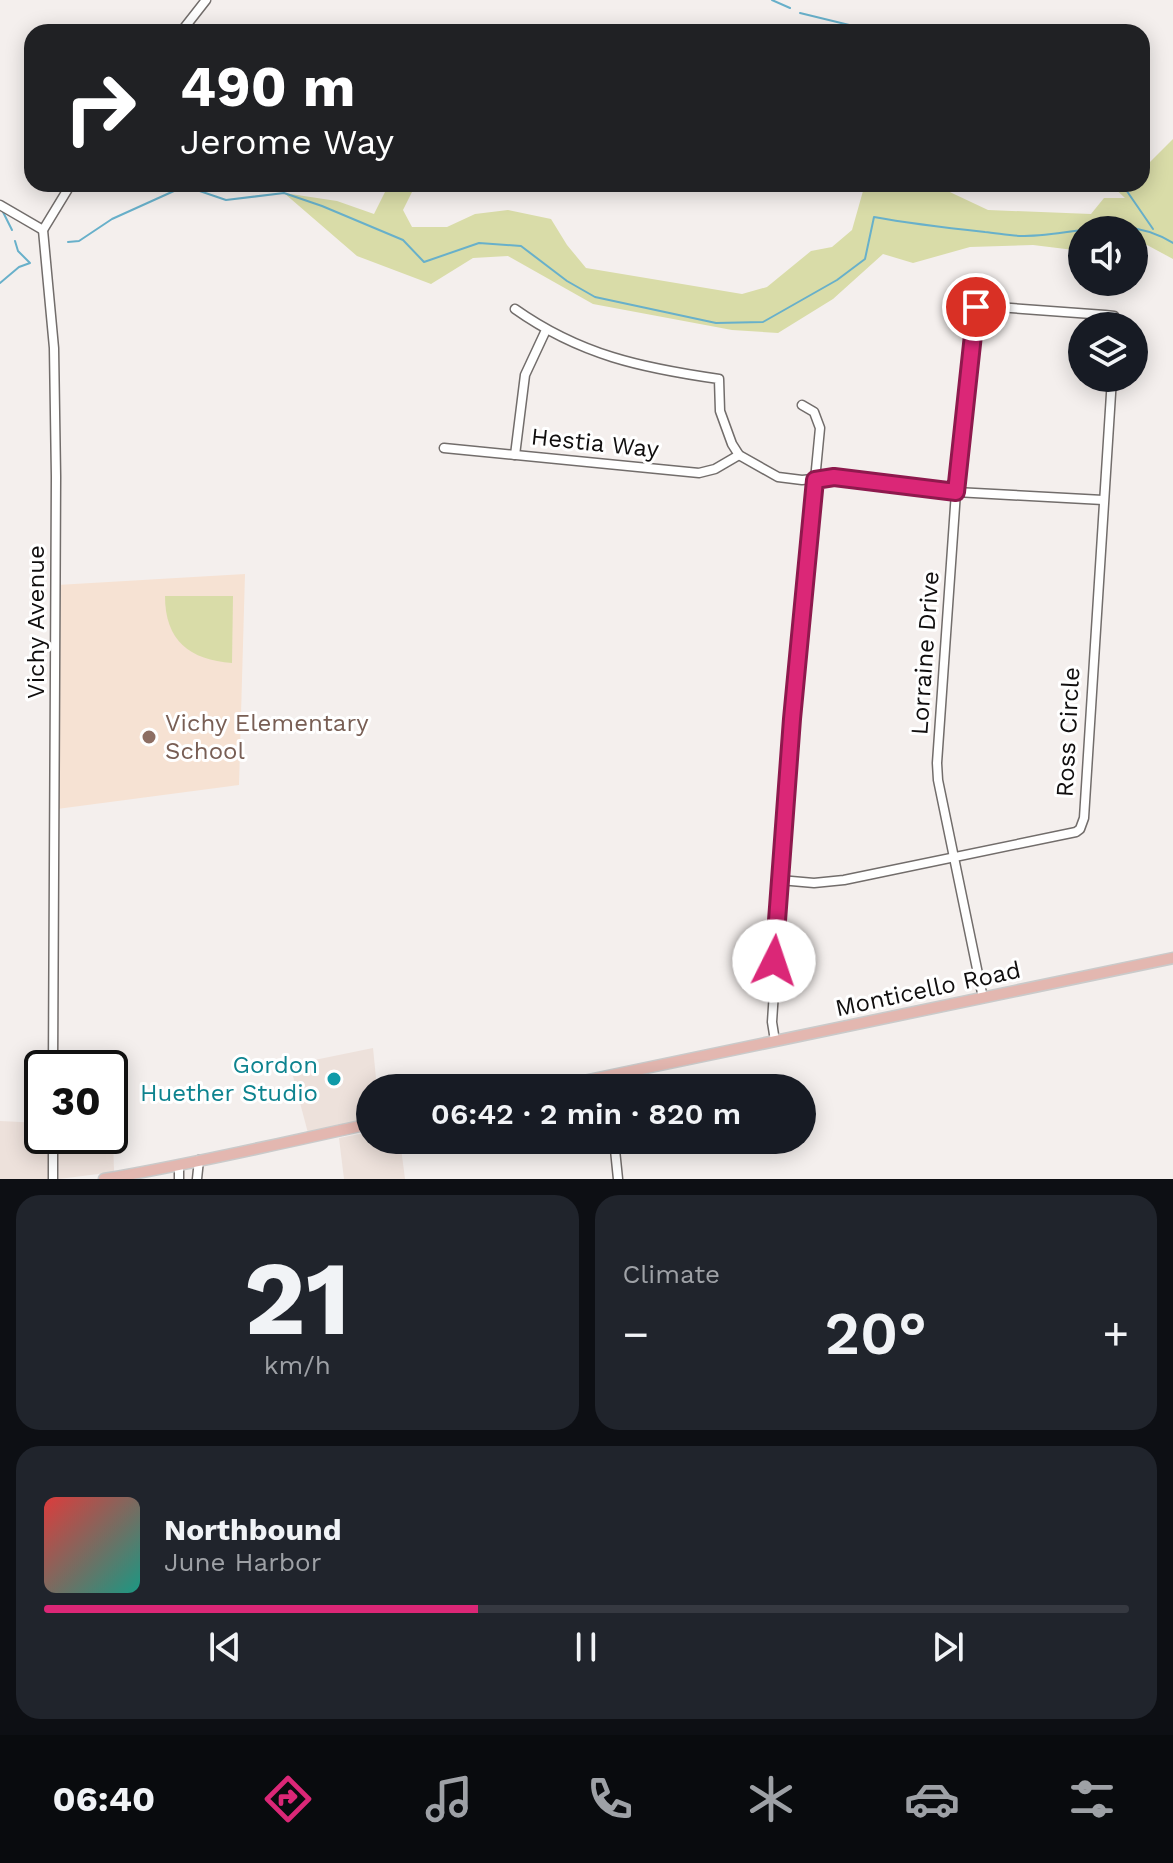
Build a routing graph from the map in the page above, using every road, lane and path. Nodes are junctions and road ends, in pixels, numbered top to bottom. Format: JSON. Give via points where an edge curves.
{"nodes":[{"id":1,"x":206,"y":0,"type":"edge"},
{"id":2,"x":187,"y":24,"type":"edge"},
{"id":3,"x":66,"y":192,"type":"edge"},
{"id":4,"x":0,"y":205,"type":"edge"},
{"id":5,"x":43,"y":230,"type":"junction"},
{"id":6,"x":515,"y":309,"type":"dead end"},
{"id":7,"x":1068,"y":313,"type":"edge"},
{"id":8,"x":546,"y":330,"type":"junction"},
{"id":9,"x":1111,"y":392,"type":"edge"},
{"id":10,"x":802,"y":405,"type":"dead end"},
{"id":11,"x":444,"y":448,"type":"dead end"},
{"id":12,"x":515,"y":455,"type":"junction"},
{"id":13,"x":739,"y":455,"type":"junction"},
{"id":14,"x":815,"y":480,"type":"junction"},
{"id":15,"x":956,"y":492,"type":"junction"},
{"id":16,"x":1103,"y":500,"type":"junction"},
{"id":17,"x":954,"y":858,"type":"junction"},
{"id":18,"x":780,"y":880,"type":"junction"},
{"id":19,"x":1173,"y":958,"type":"edge"},
{"id":20,"x":983,"y":998,"type":"junction"},
{"id":21,"x":775,"y":1041,"type":"junction"},
{"id":22,"x":53,"y":1050,"type":"edge"},
{"id":23,"x":618,"y":1074,"type":"edge"},
{"id":24,"x":356,"y":1127,"type":"edge"},
{"id":25,"x":53,"y":1154,"type":"edge"},
{"id":26,"x":615,"y":1154,"type":"edge"},
{"id":27,"x":199,"y":1160,"type":"junction"},
{"id":28,"x":179,"y":1165,"type":"junction"},
{"id":29,"x":53,"y":1179,"type":"edge"},
{"id":30,"x":104,"y":1179,"type":"edge"},
{"id":31,"x":179,"y":1179,"type":"edge"},
{"id":32,"x":197,"y":1179,"type":"edge"},
{"id":33,"x":618,"y":1179,"type":"edge"}],
"edges":[{"from":1,"to":2,"type":"street"},
{"from":3,"to":5,"type":"street"},
{"from":4,"to":5,"type":"street"},
{"from":5,"to":22,"type":"street","name":"Vichy Avenue","via":[[54,348],[56,477]]},
{"from":6,"to":8,"type":"street"},
{"from":7,"to":15,"type":"street","name":"Lorraine Drive","via":[[976,307]]},
{"from":8,"to":12,"type":"street","via":[[525,375]]},
{"from":8,"to":13,"type":"street","via":[[626,363],[719,379],[720,411]]},
{"from":9,"to":16,"type":"street","name":"Ross Circle"},
{"from":10,"to":14,"type":"street","via":[[819,420]]},
{"from":11,"to":12,"type":"street","name":"Hestia Way"},
{"from":12,"to":13,"type":"street","name":"Hestia Way","via":[[699,473]]},
{"from":13,"to":14,"type":"street","via":[[778,477]]},
{"from":14,"to":15,"type":"street","via":[[834,477]]},
{"from":14,"to":18,"type":"street"},
{"from":15,"to":16,"type":"street"},
{"from":15,"to":17,"type":"street","name":"Lorraine Drive","via":[[937,754]]},
{"from":16,"to":17,"type":"street","name":"Ross Circle","via":[[1083,824],[1076,832]]},
{"from":17,"to":18,"type":"street","name":"Ross Circle","via":[[827,882]]},
{"from":17,"to":20,"type":"street","name":"Lorraine Drive"},
{"from":18,"to":21,"type":"street"},
{"from":19,"to":20,"type":"main road","name":"Monticello Road"},
{"from":20,"to":21,"type":"main road","name":"Monticello Road"},
{"from":21,"to":23,"type":"main road","name":"Monticello Road"},
{"from":24,"to":27,"type":"main road"},
{"from":25,"to":29,"type":"street"},
{"from":26,"to":33,"type":"street"},
{"from":27,"to":28,"type":"main road"},
{"from":27,"to":32,"type":"street"},
{"from":28,"to":30,"type":"main road"},
{"from":28,"to":31,"type":"street"}]}
